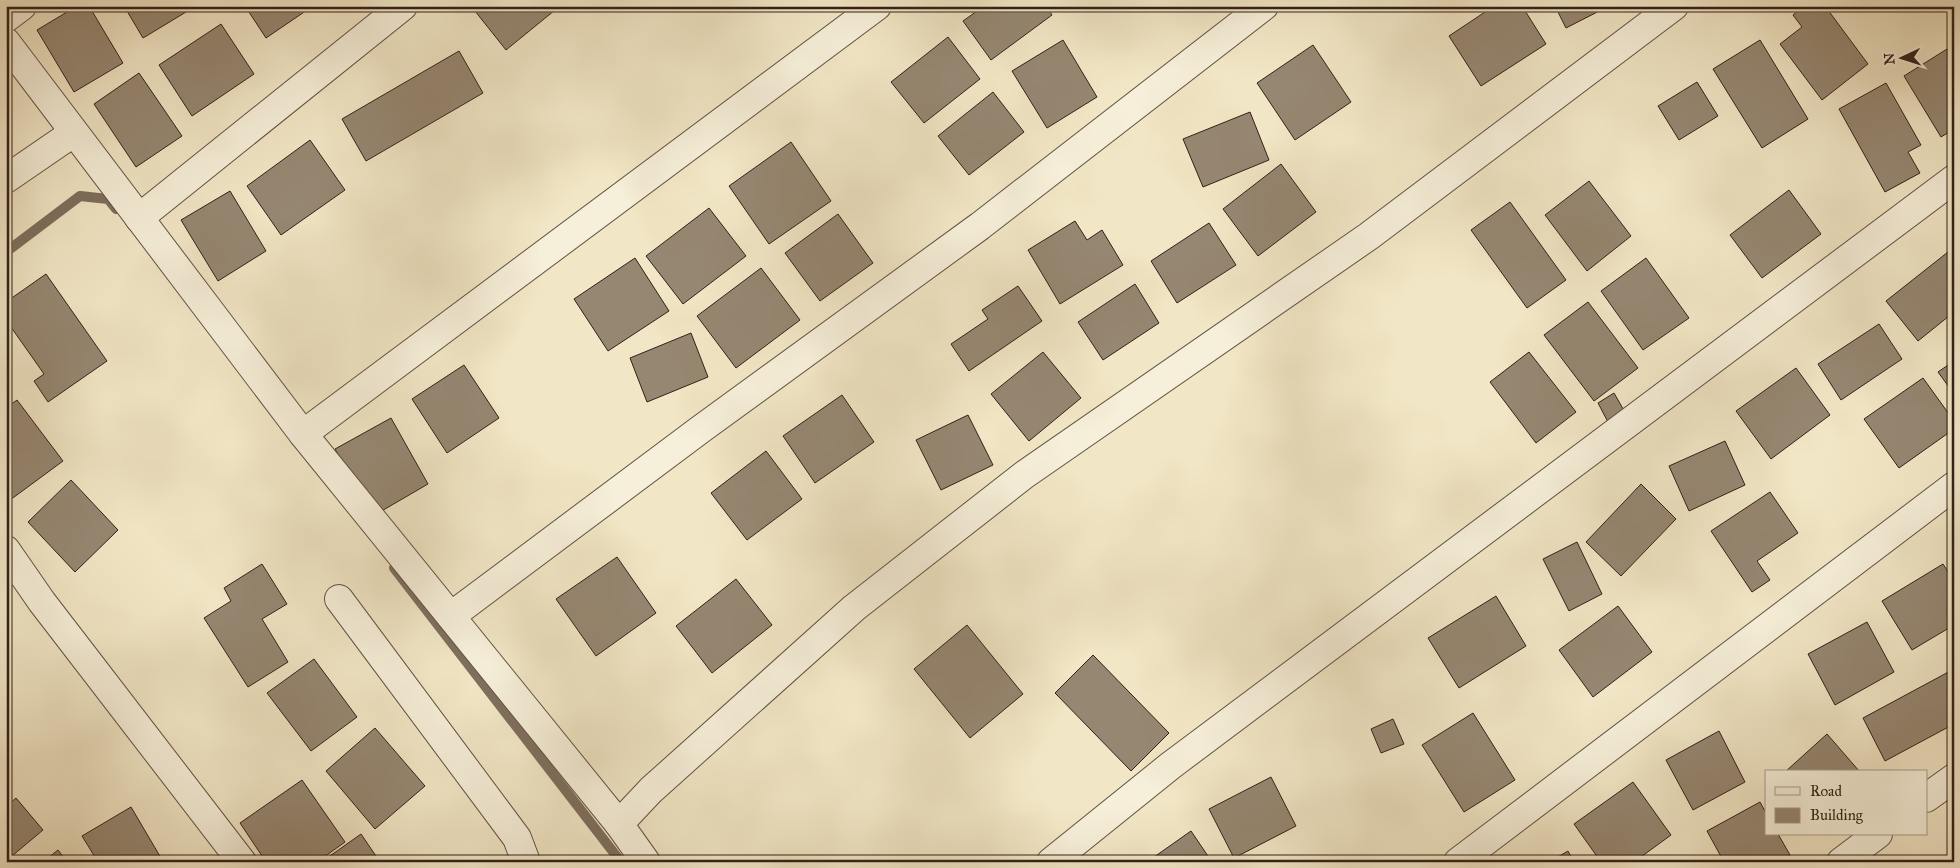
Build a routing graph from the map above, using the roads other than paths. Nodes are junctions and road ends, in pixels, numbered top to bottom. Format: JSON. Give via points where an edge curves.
{"nodes":[{"id":1,"x":22,"y":6,"type":"edge"},
{"id":2,"x":403,"y":6,"type":"edge"},
{"id":3,"x":877,"y":6,"type":"edge"},
{"id":4,"x":1264,"y":6,"type":"edge"},
{"id":5,"x":1674,"y":6,"type":"edge"},
{"id":6,"x":6,"y":18,"type":"edge"},
{"id":7,"x":6,"y":42,"type":"edge"},
{"id":8,"x":73,"y":133,"type":"junction"},
{"id":9,"x":6,"y":179,"type":"edge"},
{"id":10,"x":1954,"y":179,"type":"edge"},
{"id":11,"x":139,"y":218,"type":"junction"},
{"id":12,"x":303,"y":434,"type":"junction"},
{"id":13,"x":1954,"y":486,"type":"edge"},
{"id":14,"x":6,"y":550,"type":"edge"},
{"id":15,"x":339,"y":600,"type":"dead end"},
{"id":16,"x":451,"y":616,"type":"junction"},
{"id":17,"x":1954,"y":778,"type":"edge"},
{"id":18,"x":1928,"y":797,"type":"edge"},
{"id":19,"x":619,"y":824,"type":"junction"},
{"id":20,"x":1875,"y":836,"type":"edge"},
{"id":21,"x":242,"y":862,"type":"edge"},
{"id":22,"x":526,"y":862,"type":"edge"},
{"id":23,"x":646,"y":862,"type":"edge"},
{"id":24,"x":1051,"y":862,"type":"edge"},
{"id":25,"x":1458,"y":862,"type":"edge"},
{"id":26,"x":1842,"y":862,"type":"edge"}],
"edges":[{"from":1,"to":6,"type":"street"},
{"from":2,"to":11,"type":"street"},
{"from":3,"to":12,"type":"street"},
{"from":4,"to":16,"type":"street","via":[[980,226]]},
{"from":5,"to":19,"type":"street","via":[[1369,236],[1024,475],[854,608],[651,790]]},
{"from":7,"to":8,"type":"street"},
{"from":8,"to":9,"type":"street"},
{"from":8,"to":11,"type":"street"},
{"from":10,"to":24,"type":"street","via":[[1170,766]]},
{"from":11,"to":12,"type":"street"},
{"from":12,"to":16,"type":"street"},
{"from":13,"to":25,"type":"street"},
{"from":14,"to":21,"type":"street","via":[[42,602]]},
{"from":15,"to":22,"type":"street","via":[[516,838]]},
{"from":16,"to":19,"type":"street"},
{"from":17,"to":18,"type":"street"},
{"from":19,"to":23,"type":"street"},
{"from":20,"to":26,"type":"street"}]}
